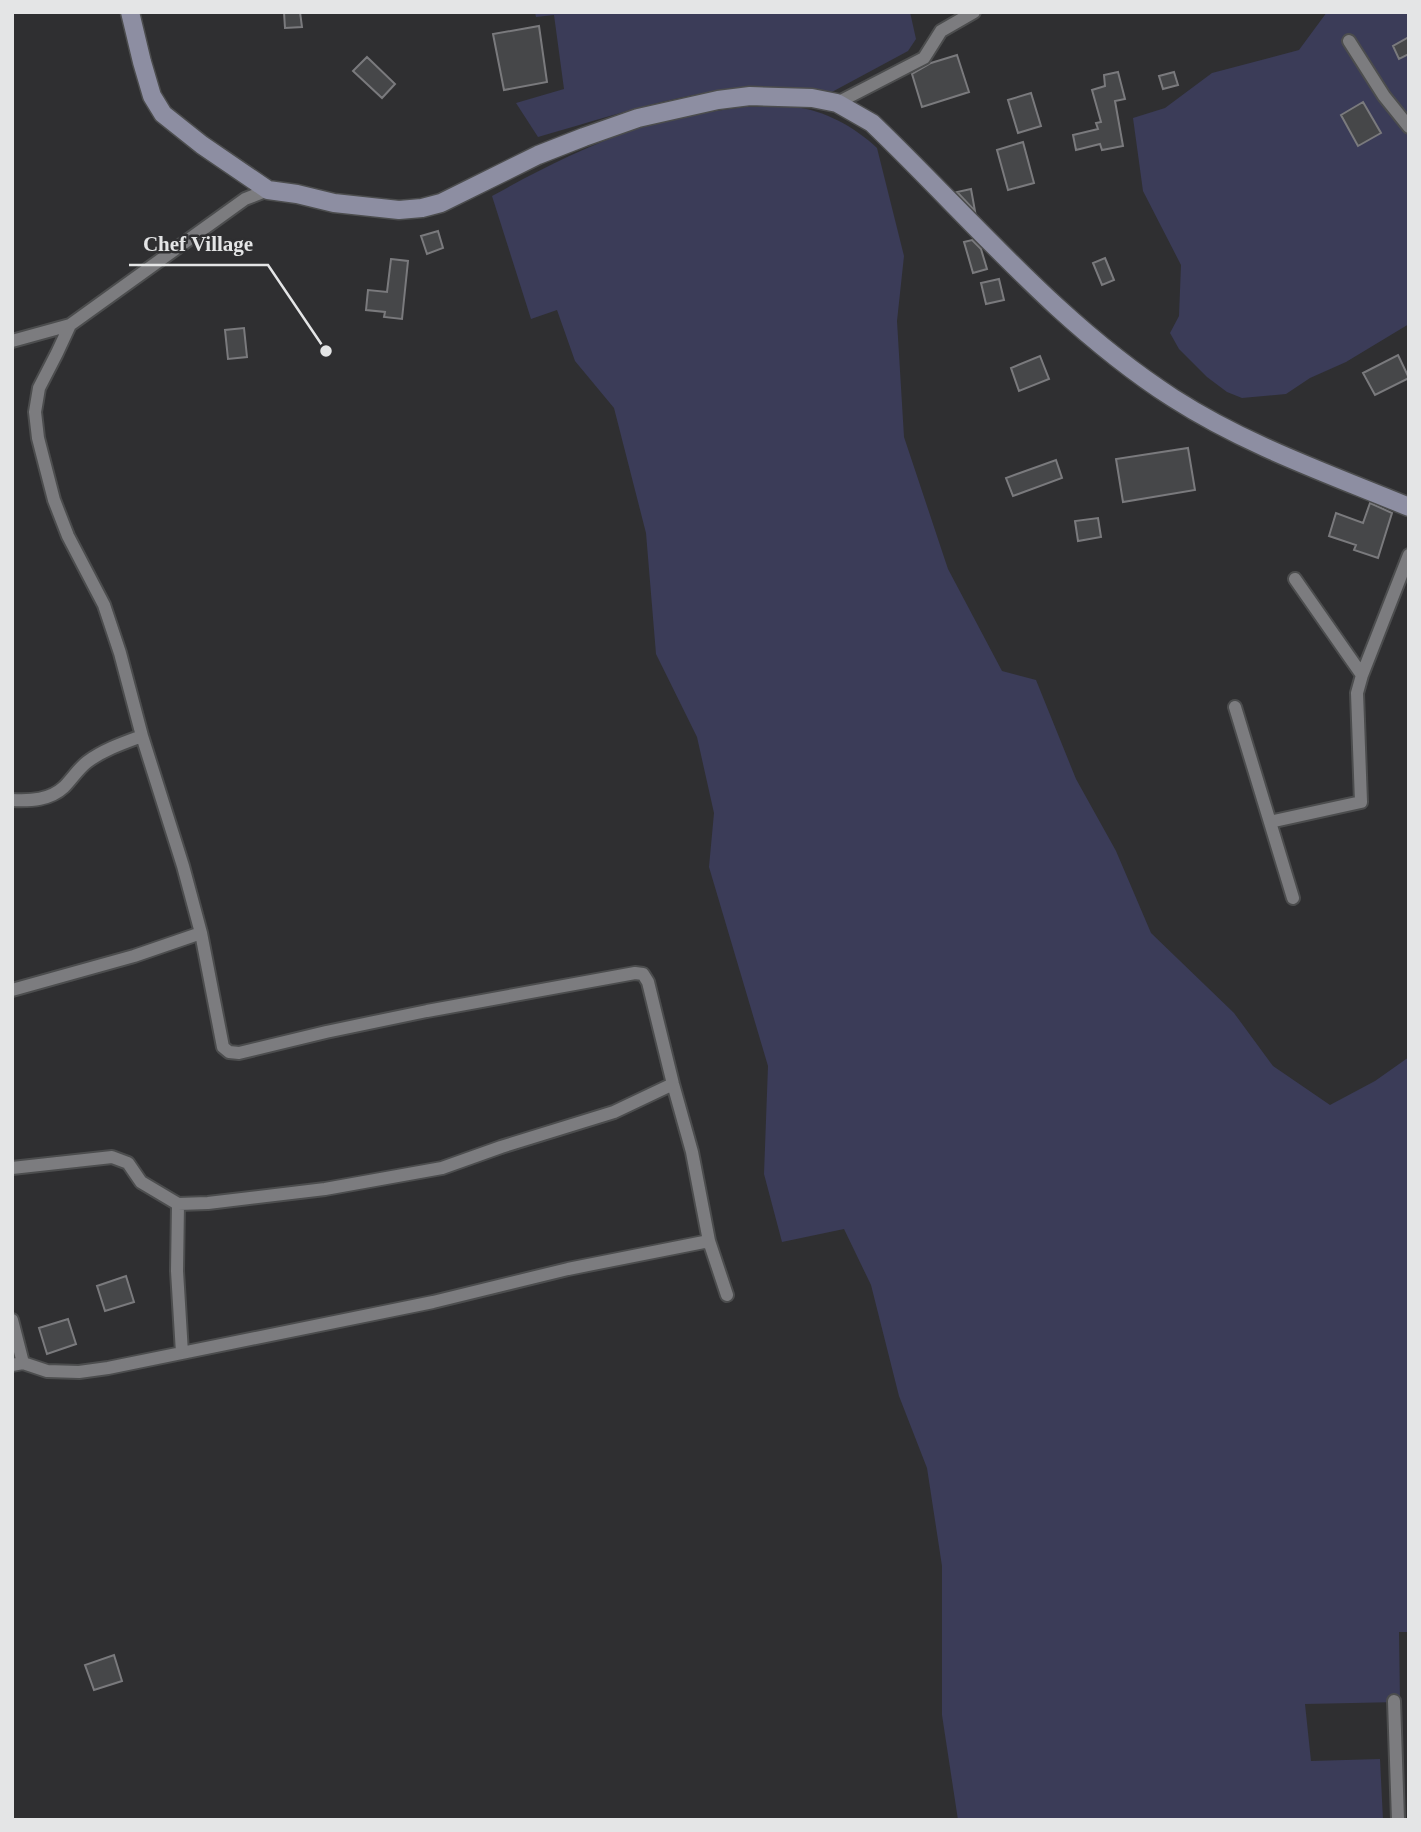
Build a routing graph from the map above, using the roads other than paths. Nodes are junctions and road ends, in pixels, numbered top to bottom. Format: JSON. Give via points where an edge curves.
{"nodes":[{"id":1,"x":130,"y":12,"type":"edge"},
{"id":2,"x":974,"y":12,"type":"edge"},
{"id":3,"x":1349,"y":41,"type":"dead end"},
{"id":4,"x":837,"y":103,"type":"junction"},
{"id":5,"x":1409,"y":127,"type":"edge"},
{"id":6,"x":268,"y":190,"type":"junction"},
{"id":7,"x":70,"y":325,"type":"junction"},
{"id":8,"x":12,"y":341,"type":"edge"},
{"id":9,"x":1409,"y":507,"type":"edge"},
{"id":10,"x":1409,"y":555,"type":"edge"},
{"id":11,"x":1295,"y":579,"type":"dead end"},
{"id":12,"x":1362,"y":675,"type":"junction"},
{"id":13,"x":1235,"y":707,"type":"dead end"},
{"id":14,"x":142,"y":736,"type":"junction"},
{"id":15,"x":12,"y":800,"type":"edge"},
{"id":16,"x":1270,"y":822,"type":"junction"},
{"id":17,"x":1293,"y":898,"type":"dead end"},
{"id":18,"x":201,"y":933,"type":"junction"},
{"id":19,"x":12,"y":990,"type":"edge"},
{"id":20,"x":673,"y":1084,"type":"junction"},
{"id":21,"x":12,"y":1168,"type":"edge"},
{"id":22,"x":178,"y":1204,"type":"junction"},
{"id":23,"x":709,"y":1241,"type":"junction"},
{"id":24,"x":727,"y":1295,"type":"dead end"},
{"id":25,"x":12,"y":1320,"type":"edge"},
{"id":26,"x":182,"y":1353,"type":"junction"},
{"id":27,"x":18,"y":1364,"type":"edge"},
{"id":28,"x":1394,"y":1700,"type":"dead end"},
{"id":29,"x":1398,"y":1820,"type":"edge"}],
"edges":[{"from":1,"to":6,"type":"street","via":[[152,96],[163,114]]},
{"from":2,"to":4,"type":"street","via":[[941,31],[924,58]]},
{"from":3,"to":5,"type":"street"},
{"from":4,"to":6,"type":"street","via":[[750,96],[638,118],[538,155],[422,208],[372,208]]},
{"from":4,"to":9,"type":"street","via":[[872,123],[1061,312],[1163,391],[1238,436]]},
{"from":6,"to":7,"type":"street","via":[[245,199]]},
{"from":7,"to":8,"type":"street"},
{"from":7,"to":14,"type":"street","via":[[38,388],[38,438],[68,536],[104,605]]},
{"from":10,"to":12,"type":"street"},
{"from":11,"to":12,"type":"street"},
{"from":12,"to":16,"type":"street","via":[[1357,693],[1360,802]]},
{"from":13,"to":16,"type":"street"},
{"from":14,"to":15,"type":"street","via":[[86,763],[47,797]]},
{"from":14,"to":18,"type":"street"},
{"from":16,"to":17,"type":"street"},
{"from":18,"to":19,"type":"street"},
{"from":18,"to":20,"type":"street","via":[[223,1047],[229,1052],[635,973],[643,974],[648,982]]},
{"from":20,"to":22,"type":"street","via":[[614,1112],[442,1168],[325,1189]]},
{"from":20,"to":23,"type":"street"},
{"from":21,"to":22,"type":"street","via":[[111,1157],[128,1163],[141,1182]]},
{"from":22,"to":26,"type":"street"},
{"from":23,"to":24,"type":"street"},
{"from":23,"to":26,"type":"street"},
{"from":25,"to":27,"type":"street"},
{"from":26,"to":27,"type":"street","via":[[79,1372]]},
{"from":28,"to":29,"type":"street"}]}
